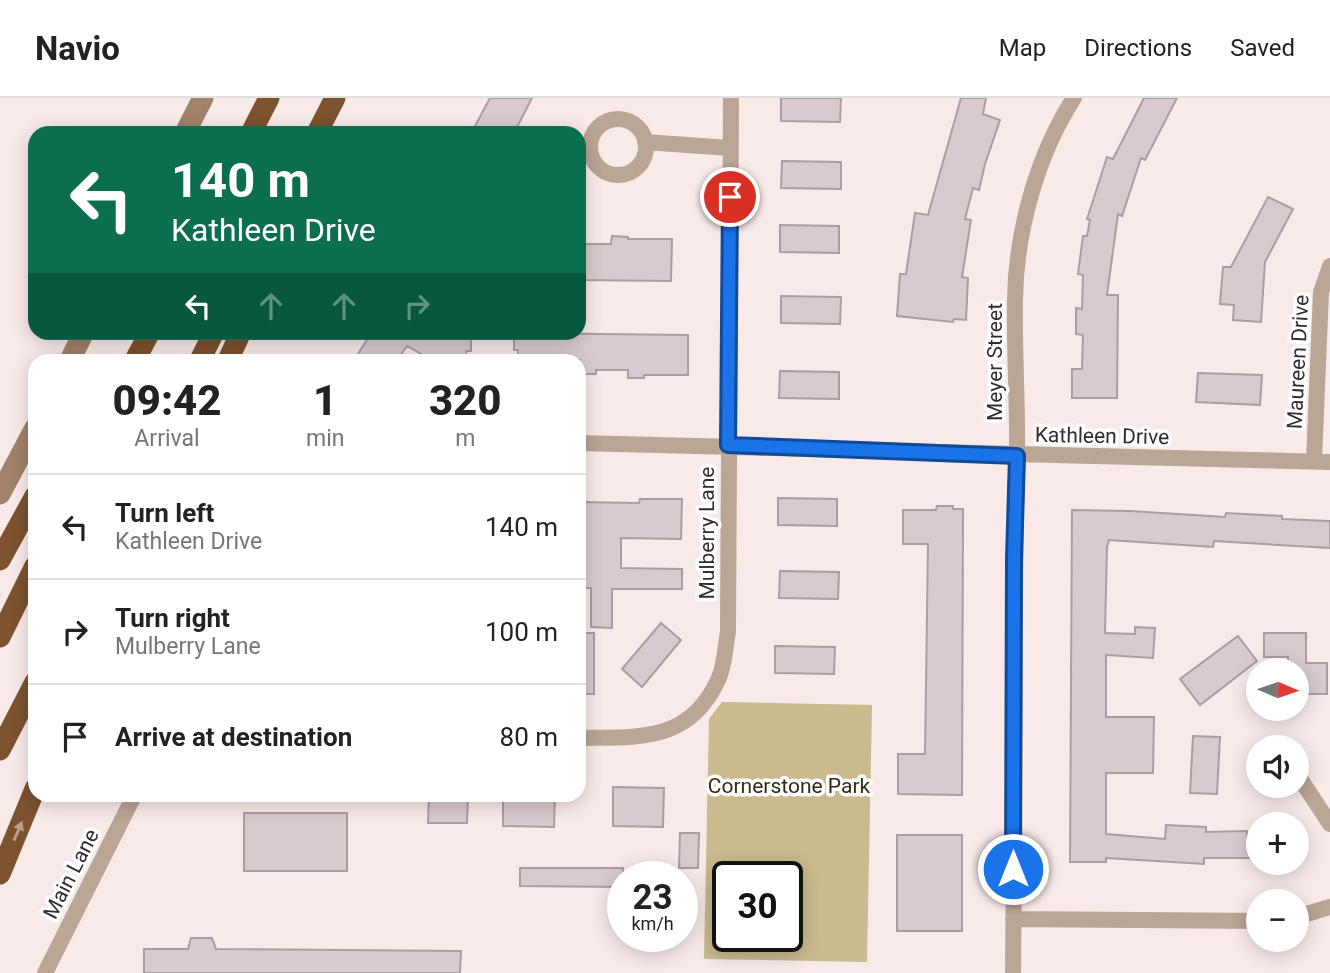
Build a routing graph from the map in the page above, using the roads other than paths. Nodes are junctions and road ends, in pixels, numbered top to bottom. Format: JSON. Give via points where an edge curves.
{"nodes":[{"id":1,"x":203,"y":98,"type":"edge"},
{"id":2,"x":269,"y":98,"type":"edge"},
{"id":3,"x":335,"y":98,"type":"edge"},
{"id":4,"x":342,"y":98,"type":"edge"},
{"id":5,"x":731,"y":98,"type":"edge"},
{"id":6,"x":1074,"y":98,"type":"edge"},
{"id":7,"x":189,"y":126,"type":"edge"},
{"id":8,"x":255,"y":126,"type":"edge"},
{"id":9,"x":321,"y":126,"type":"edge"},
{"id":10,"x":332,"y":126,"type":"edge"},
{"id":11,"x":645,"y":142,"type":"dead end"},
{"id":12,"x":730,"y":148,"type":"junction"},
{"id":13,"x":1330,"y":266,"type":"edge"},
{"id":14,"x":28,"y":441,"type":"edge"},
{"id":15,"x":586,"y":443,"type":"edge"},
{"id":16,"x":728,"y":445,"type":"junction"},
{"id":17,"x":1017,"y":456,"type":"junction"},
{"id":18,"x":1322,"y":462,"type":"edge"},
{"id":19,"x":0,"y":494,"type":"edge"},
{"id":20,"x":28,"y":509,"type":"edge"},
{"id":21,"x":0,"y":560,"type":"edge"},
{"id":22,"x":28,"y":580,"type":"edge"},
{"id":23,"x":0,"y":637,"type":"edge"},
{"id":24,"x":28,"y":696,"type":"edge"},
{"id":25,"x":586,"y":738,"type":"edge"},
{"id":26,"x":0,"y":750,"type":"edge"},
{"id":27,"x":1309,"y":792,"type":"edge"},
{"id":28,"x":30,"y":802,"type":"edge"},
{"id":29,"x":131,"y":802,"type":"edge"},
{"id":30,"x":1330,"y":824,"type":"edge"},
{"id":31,"x":0,"y":874,"type":"edge"},
{"id":32,"x":1330,"y":908,"type":"edge"},
{"id":33,"x":1309,"y":914,"type":"edge"},
{"id":34,"x":1013,"y":919,"type":"junction"},
{"id":35,"x":1246,"y":920,"type":"edge"},
{"id":36,"x":45,"y":973,"type":"edge"},
{"id":37,"x":1013,"y":973,"type":"edge"}],
"edges":[{"from":1,"to":7,"type":"street"},
{"from":2,"to":8,"type":"highway"},
{"from":3,"to":9,"type":"highway"},
{"from":4,"to":10,"type":"highway"},
{"from":5,"to":12,"type":"street","name":"Mulberry Lane"},
{"from":6,"to":17,"type":"street","name":"Meyer Street","via":[[1036,176],[1018,261]]},
{"from":11,"to":12,"type":"street"},
{"from":12,"to":16,"type":"street","name":"Mulberry Lane"},
{"from":13,"to":18,"type":"street","name":"Maureen Drive","via":[[1321,292]]},
{"from":14,"to":19,"type":"street"},
{"from":15,"to":16,"type":"street","name":"Kathleen Drive"},
{"from":16,"to":17,"type":"street","name":"Kathleen Drive"},
{"from":16,"to":25,"type":"street","name":"Mulberry Lane","via":[[728,632],[719,678],[698,709],[659,734]]},
{"from":17,"to":18,"type":"street","name":"Kathleen Drive"},
{"from":17,"to":34,"type":"street","name":"Meyer Street"},
{"from":20,"to":21,"type":"highway"},
{"from":22,"to":23,"type":"highway"},
{"from":24,"to":26,"type":"highway"},
{"from":27,"to":30,"type":"street"},
{"from":31,"to":28,"type":"highway","one_way":true},
{"from":29,"to":36,"type":"street","name":"Main Lane"},
{"from":32,"to":33,"type":"street"},
{"from":34,"to":35,"type":"street"},
{"from":34,"to":37,"type":"street","name":"Meyer Street"}]}
